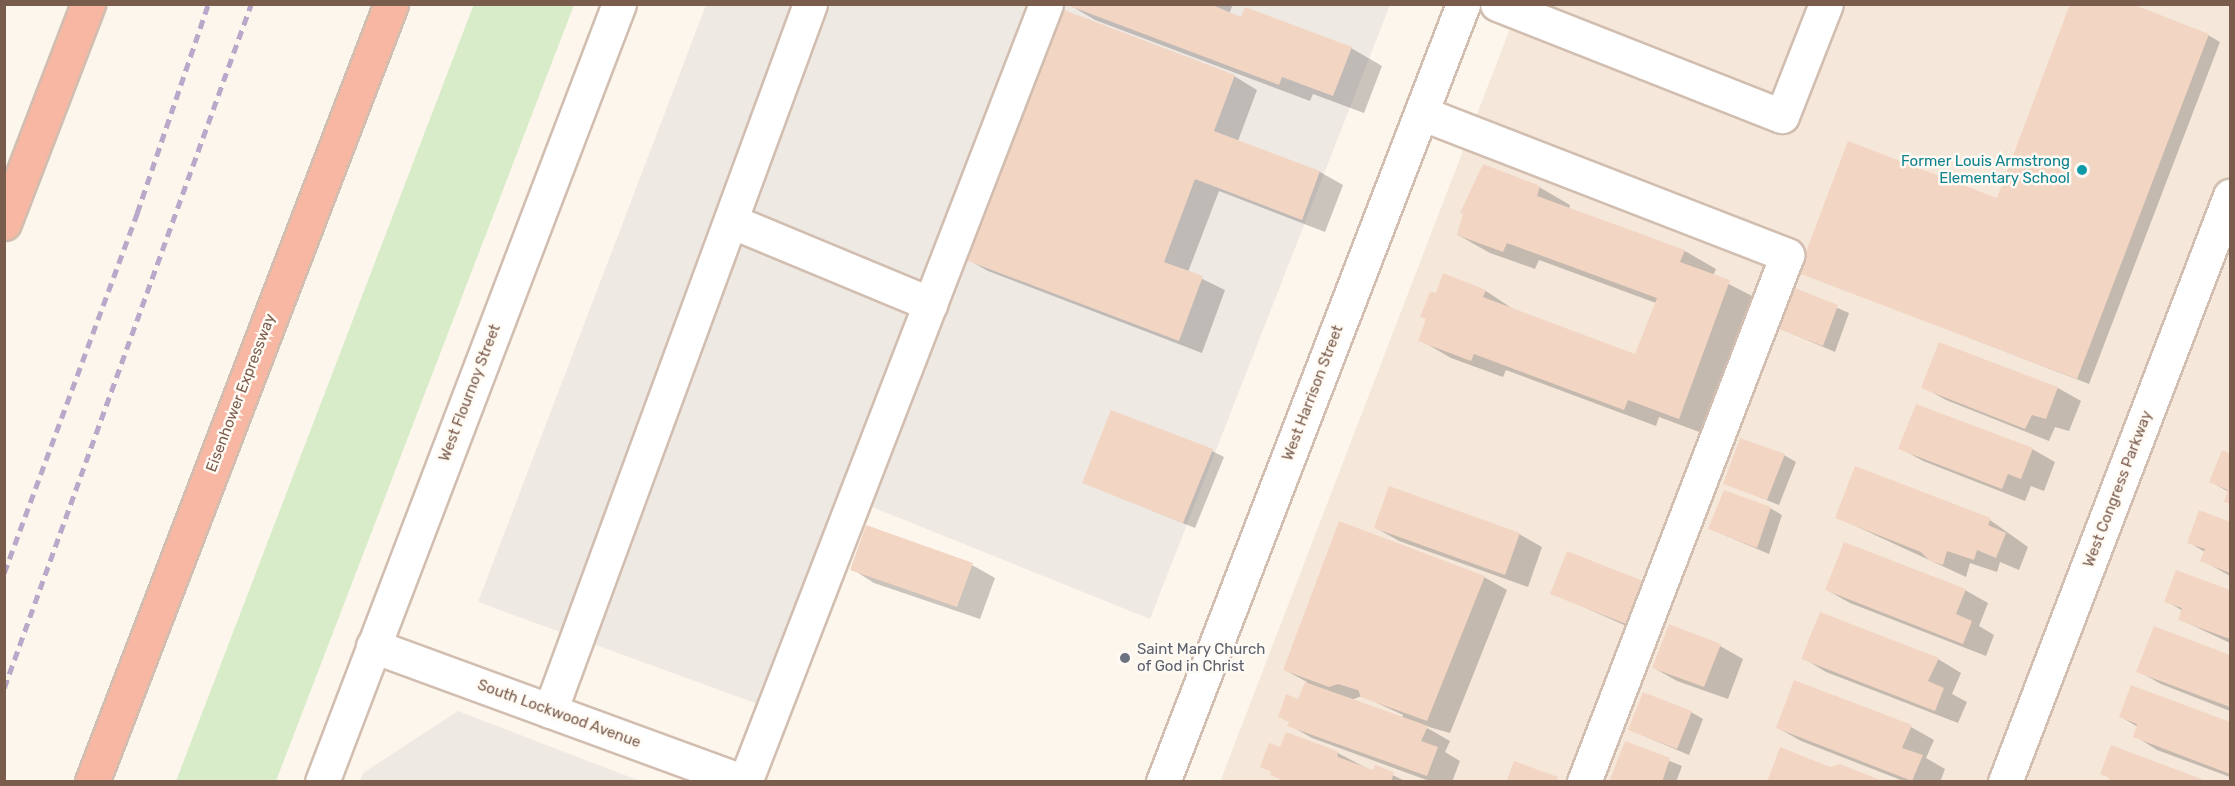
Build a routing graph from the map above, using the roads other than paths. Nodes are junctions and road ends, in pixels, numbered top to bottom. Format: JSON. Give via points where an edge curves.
{"nodes":[{"id":1,"x":88,"y":4,"type":"edge"},
{"id":2,"x":391,"y":4,"type":"edge"},
{"id":3,"x":619,"y":4,"type":"edge"},
{"id":4,"x":810,"y":4,"type":"edge"},
{"id":5,"x":1046,"y":4,"type":"edge"},
{"id":6,"x":1463,"y":4,"type":"edge"},
{"id":7,"x":1497,"y":4,"type":"edge"},
{"id":8,"x":1826,"y":4,"type":"edge"},
{"id":9,"x":1573,"y":18,"type":"edge"},
{"id":10,"x":1421,"y":113,"type":"junction"},
{"id":11,"x":2230,"y":196,"type":"edge"},
{"id":12,"x":731,"y":221,"type":"junction"},
{"id":13,"x":4,"y":223,"type":"edge"},
{"id":14,"x":930,"y":304,"type":"junction"},
{"id":15,"x":374,"y":646,"type":"junction"},
{"id":16,"x":550,"y":711,"type":"junction"},
{"id":17,"x":92,"y":782,"type":"edge"},
{"id":18,"x":321,"y":782,"type":"edge"},
{"id":19,"x":744,"y":782,"type":"edge"},
{"id":20,"x":1163,"y":782,"type":"edge"},
{"id":21,"x":1584,"y":782,"type":"edge"},
{"id":22,"x":2005,"y":782,"type":"edge"}],
"edges":[{"from":1,"to":13,"type":"highway"},
{"from":2,"to":17,"type":"highway","name":"Eisenhower Expressway"},
{"from":3,"to":15,"type":"street","name":"West Flournoy Street"},
{"from":4,"to":12,"type":"street"},
{"from":5,"to":14,"type":"street"},
{"from":6,"to":10,"type":"street","name":"West Harrison Street"},
{"from":7,"to":9,"type":"street"},
{"from":8,"to":9,"type":"street","via":[[1782,116]]},
{"from":10,"to":20,"type":"street","name":"West Harrison Street"},
{"from":10,"to":21,"type":"street","via":[[1787,255]]},
{"from":11,"to":22,"type":"street","name":"West Congress Parkway"},
{"from":12,"to":14,"type":"street"},
{"from":12,"to":16,"type":"street"},
{"from":14,"to":19,"type":"street"},
{"from":15,"to":16,"type":"street","name":"South Lockwood Avenue"},
{"from":15,"to":18,"type":"street","name":"West Flournoy Street"},
{"from":16,"to":19,"type":"street","name":"South Lockwood Avenue"}]}
